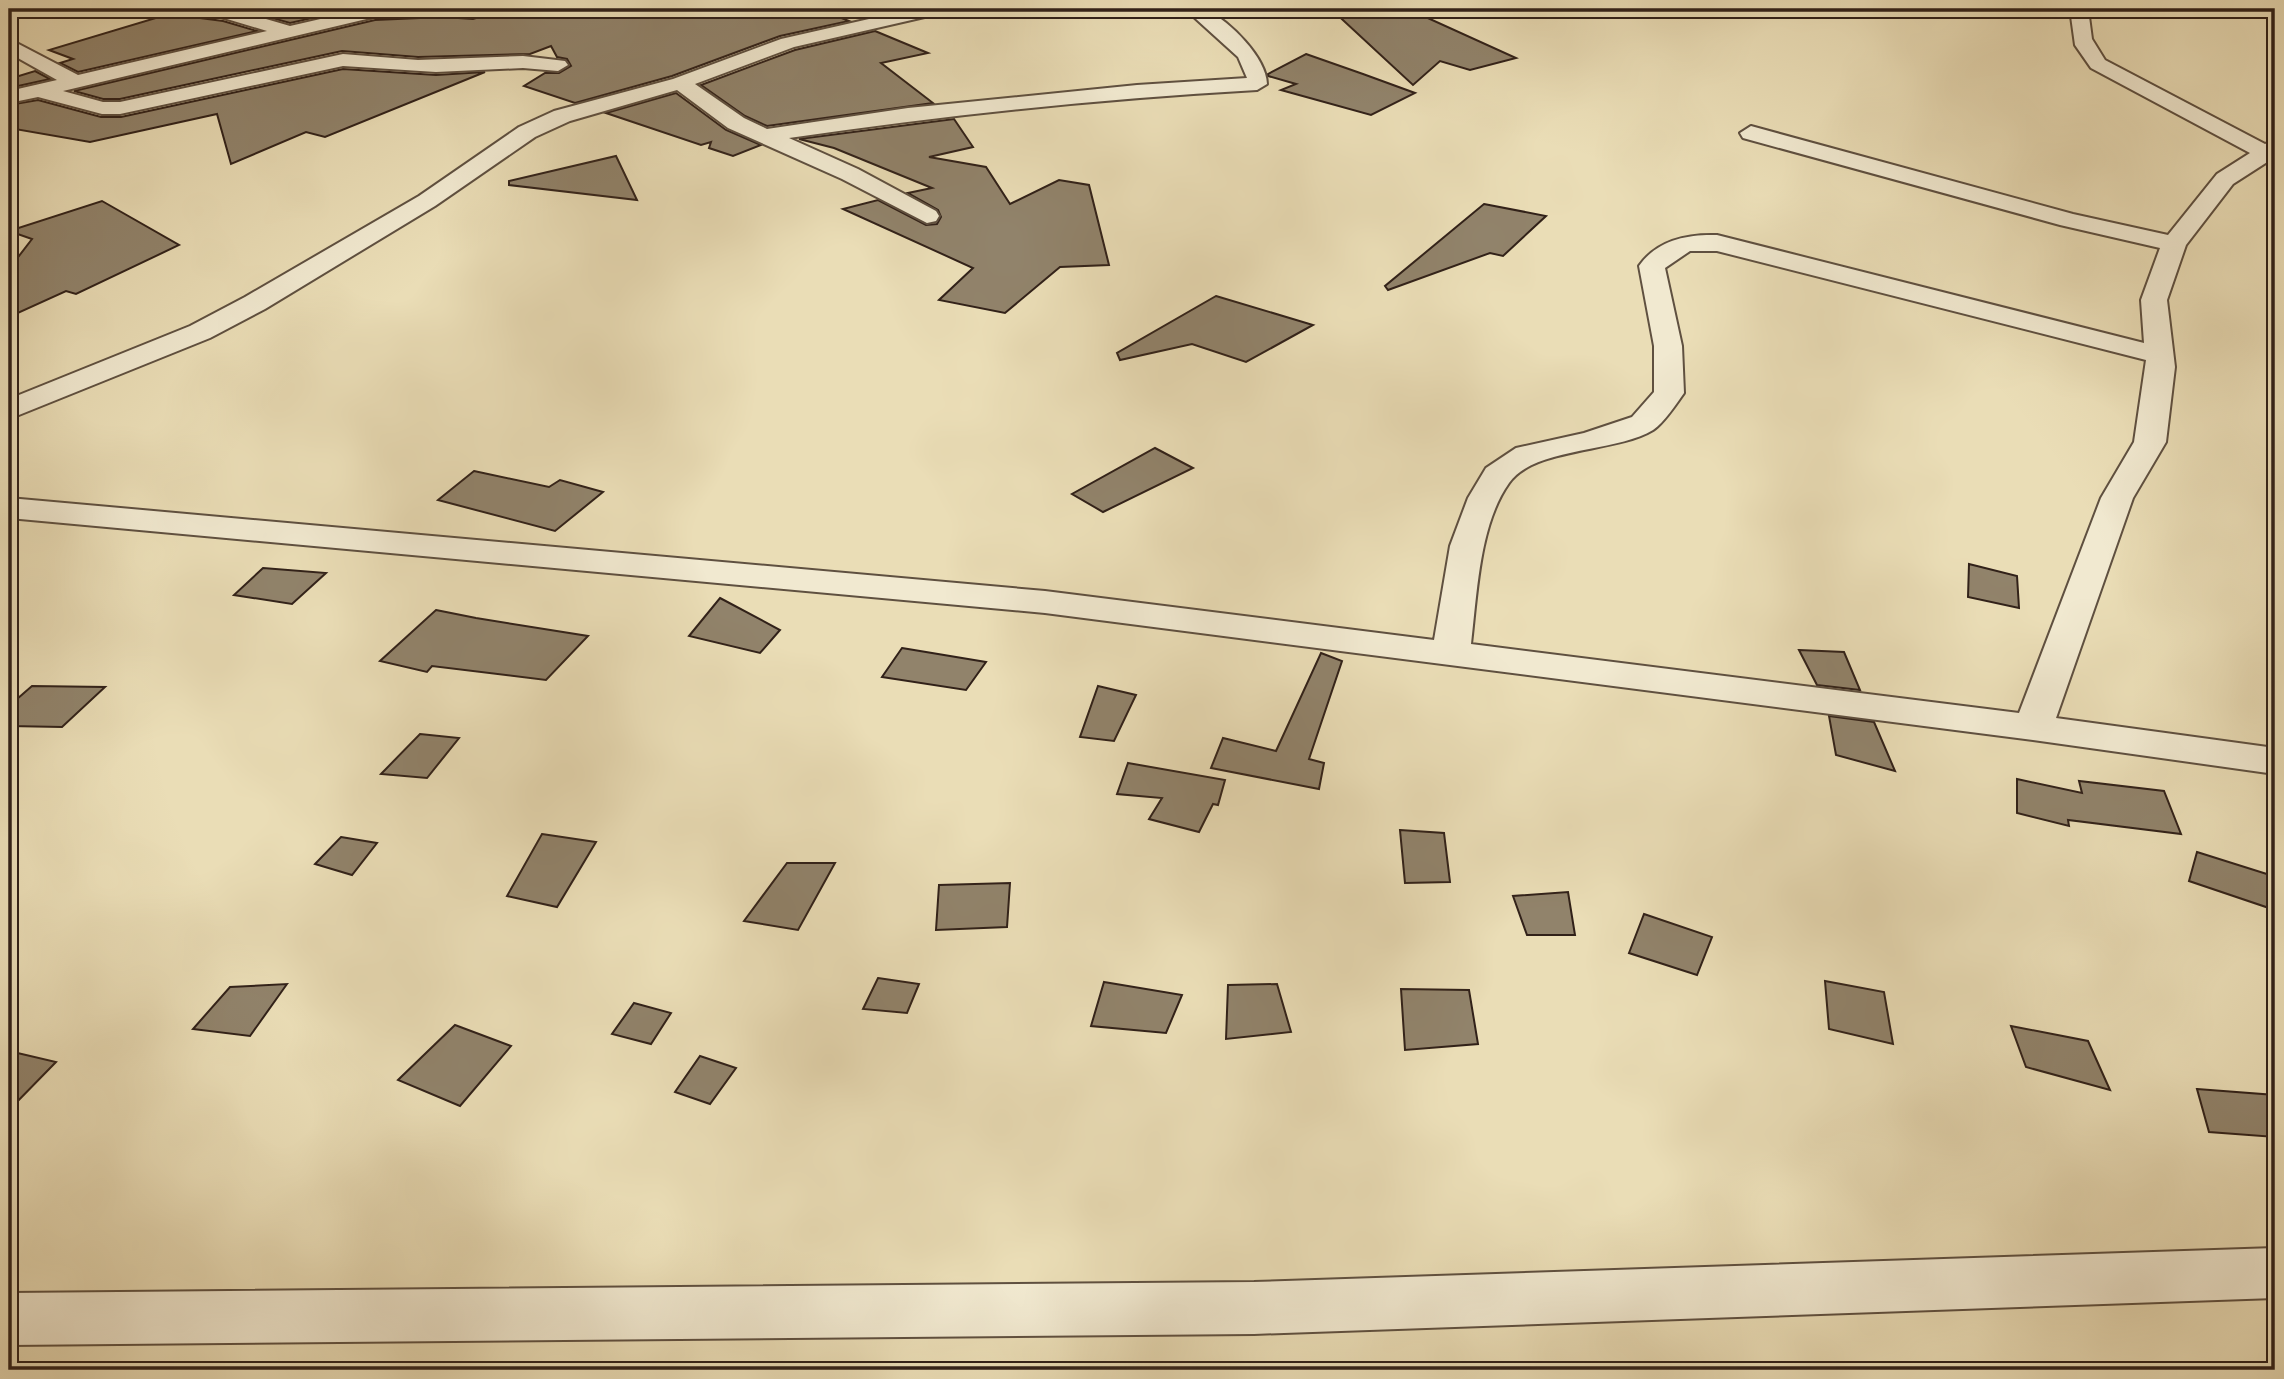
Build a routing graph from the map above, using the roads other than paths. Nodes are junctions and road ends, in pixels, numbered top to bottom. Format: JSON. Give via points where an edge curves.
{"nodes":[{"id":1,"x":213,"y":9,"type":"edge"},
{"id":2,"x":449,"y":9,"type":"edge"},
{"id":3,"x":1194,"y":9,"type":"edge"},
{"id":4,"x":2079,"y":9,"type":"edge"},
{"id":5,"x":381,"y":10,"type":"edge"},
{"id":6,"x":925,"y":10,"type":"edge"},
{"id":7,"x":289,"y":31,"type":"junction"},
{"id":8,"x":9,"y":46,"type":"edge"},
{"id":9,"x":558,"y":65,"type":"dead end"},
{"id":10,"x":74,"y":81,"type":"junction"},
{"id":11,"x":680,"y":83,"type":"junction"},
{"id":12,"x":37,"y":90,"type":"junction"},
{"id":13,"x":9,"y":97,"type":"edge"},
{"id":14,"x":1751,"y":133,"type":"dead end"},
{"id":15,"x":762,"y":136,"type":"junction"},
{"id":16,"x":2272,"y":149,"type":"edge"},
{"id":17,"x":928,"y":216,"type":"dead end"},
{"id":18,"x":2174,"y":244,"type":"junction"},
{"id":19,"x":2160,"y":355,"type":"junction"},
{"id":20,"x":9,"y":410,"type":"edge"},
{"id":21,"x":9,"y":508,"type":"edge"},
{"id":22,"x":1451,"y":653,"type":"junction"},
{"id":23,"x":2033,"y":727,"type":"junction"},
{"id":24,"x":2275,"y":761,"type":"edge"},
{"id":25,"x":2275,"y":1273,"type":"edge"},
{"id":26,"x":9,"y":1319,"type":"edge"}],
"edges":[{"from":1,"to":7,"type":"street"},
{"from":2,"to":5,"type":"street"},
{"from":3,"to":15,"type":"street","via":[[1248,54],[1257,84],[908,114]]},
{"from":4,"to":16,"type":"street","via":[[2085,52],[2098,64]]},
{"from":5,"to":7,"type":"street"},
{"from":6,"to":11,"type":"street","via":[[788,43]]},
{"from":7,"to":10,"type":"street"},
{"from":8,"to":10,"type":"street"},
{"from":9,"to":12,"type":"street","via":[[530,60],[418,66],[362,58],[120,108],[102,108]]},
{"from":10,"to":12,"type":"street"},
{"from":11,"to":15,"type":"street"},
{"from":11,"to":20,"type":"street","via":[[562,116],[527,132],[427,201],[255,303],[200,332]]},
{"from":12,"to":13,"type":"street"},
{"from":14,"to":18,"type":"street"},
{"from":15,"to":17,"type":"street","via":[[850,174]]},
{"from":16,"to":18,"type":"street","via":[[2225,179]]},
{"from":18,"to":19,"type":"street","via":[[2154,300]]},
{"from":19,"to":22,"type":"street","via":[[1717,243],[1688,241],[1674,246],[1652,266],[1668,346],[1669,393],[1643,423],[1592,441],[1527,455],[1497,475],[1467,546]]},
{"from":19,"to":23,"type":"street","via":[[2150,442],[2117,498]]},
{"from":21,"to":22,"type":"street","via":[[1045,602]]},
{"from":22,"to":23,"type":"street"},
{"from":23,"to":24,"type":"street"},
{"from":25,"to":26,"type":"street","via":[[1254,1308]]}]}
